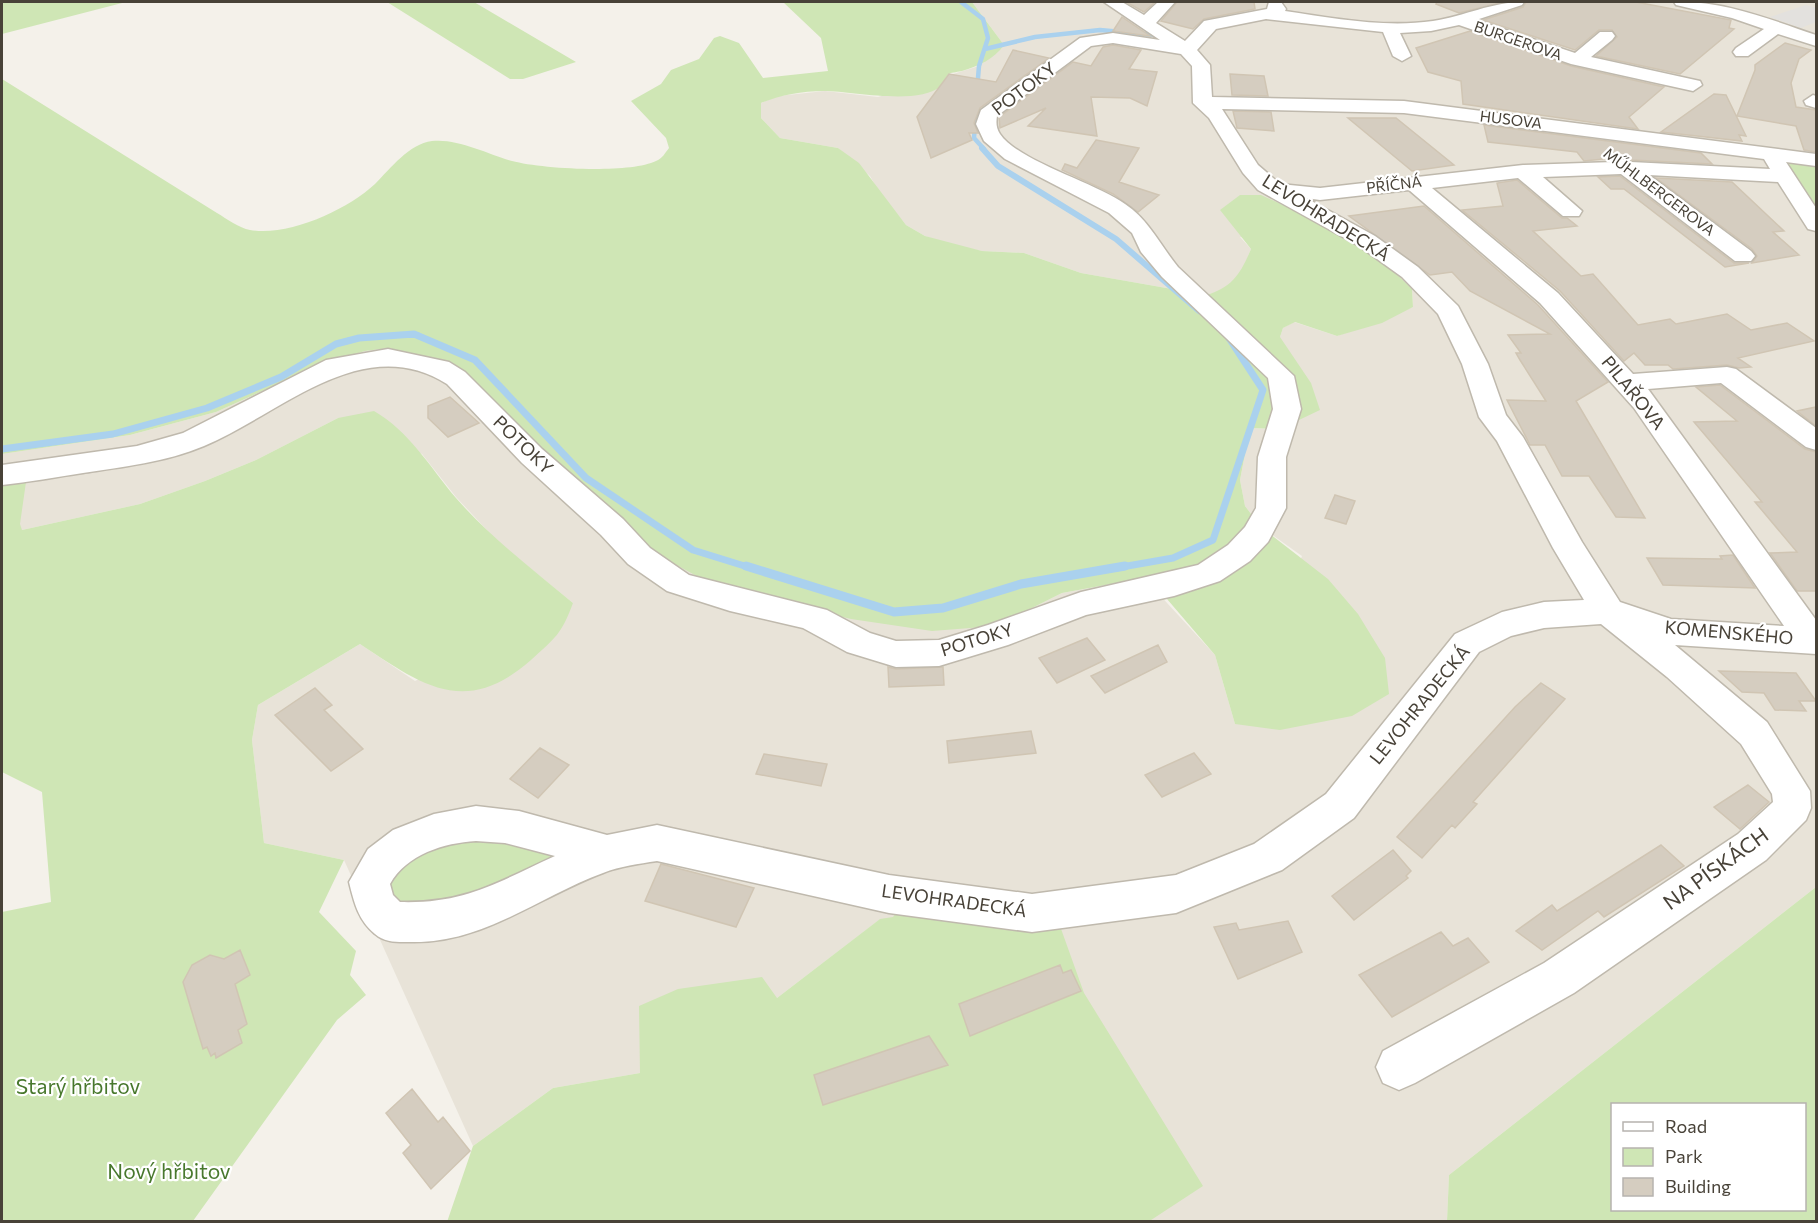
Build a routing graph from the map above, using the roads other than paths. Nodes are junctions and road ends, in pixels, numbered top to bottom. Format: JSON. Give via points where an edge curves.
{"nodes":[{"id":1,"x":1112,"y":2,"type":"edge"},
{"id":2,"x":1167,"y":2,"type":"edge"},
{"id":3,"x":1516,"y":2,"type":"edge"},
{"id":4,"x":1682,"y":2,"type":"edge"},
{"id":5,"x":1268,"y":8,"type":"edge"},
{"id":6,"x":1460,"y":20,"type":"junction"},
{"id":7,"x":1147,"y":22,"type":"junction"},
{"id":8,"x":1389,"y":27,"type":"junction"},
{"id":9,"x":1777,"y":27,"type":"junction"},
{"id":10,"x":1606,"y":36,"type":"dead end"},
{"id":11,"x":1816,"y":41,"type":"edge"},
{"id":12,"x":1187,"y":50,"type":"junction"},
{"id":13,"x":1742,"y":52,"type":"dead end"},
{"id":14,"x":1402,"y":56,"type":"dead end"},
{"id":15,"x":1577,"y":60,"type":"junction"},
{"id":16,"x":1693,"y":84,"type":"dead end"},
{"id":17,"x":1203,"y":103,"type":"junction"},
{"id":18,"x":1576,"y":128,"type":"junction"},
{"id":19,"x":1770,"y":152,"type":"junction"},
{"id":20,"x":1816,"y":160,"type":"edge"},
{"id":21,"x":1626,"y":168,"type":"junction"},
{"id":22,"x":1523,"y":171,"type":"junction"},
{"id":23,"x":1783,"y":176,"type":"junction"},
{"id":24,"x":1412,"y":182,"type":"junction"},
{"id":25,"x":1266,"y":185,"type":"junction"},
{"id":26,"x":1571,"y":211,"type":"dead end"},
{"id":27,"x":1816,"y":224,"type":"edge"},
{"id":28,"x":1743,"y":256,"type":"dead end"},
{"id":29,"x":1627,"y":383,"type":"junction"},
{"id":30,"x":1816,"y":441,"type":"edge"},
{"id":31,"x":2,"y":475,"type":"edge"},
{"id":32,"x":1608,"y":611,"type":"junction"},
{"id":33,"x":1815,"y":641,"type":"edge"},
{"id":34,"x":606,"y":853,"type":"junction"},
{"id":35,"x":1398,"y":1067,"type":"dead end"}],
"edges":[{"from":1,"to":7,"type":"street"},
{"from":2,"to":7,"type":"street"},
{"from":3,"to":6,"type":"street"},
{"from":4,"to":9,"type":"street"},
{"from":5,"to":8,"type":"street"},
{"from":5,"to":12,"type":"street","via":[[1210,25]]},
{"from":6,"to":8,"type":"street","via":[[1430,26]]},
{"from":6,"to":15,"type":"street","name":"BURGEROVA"},
{"from":7,"to":12,"type":"street"},
{"from":8,"to":14,"type":"street"},
{"from":9,"to":11,"type":"street"},
{"from":9,"to":13,"type":"street"},
{"from":10,"to":15,"type":"street","name":"BURGEROVA"},
{"from":12,"to":17,"type":"street","via":[[1201,65]]},
{"from":12,"to":31,"type":"street","name":"POTOKY","via":[[1113,38],[1086,42],[988,114],[986,124],[991,137],[1012,154],[1117,208],[1142,230],[1153,252],[1170,272],[1281,376],[1287,409],[1272,457],[1271,508],[1257,534],[1239,554],[1209,573],[1080,604],[939,653],[896,654],[859,643],[789,611],[678,583],[639,556],[456,378],[440,368],[388,357],[335,366],[193,440],[137,455]]},
{"from":15,"to":16,"type":"street","name":"BURGEROVA"},
{"from":17,"to":18,"type":"street","name":"HUSOVA","via":[[1404,107]]},
{"from":17,"to":25,"type":"street","name":"LEVOHRADECKÁ","via":[[1217,115],[1250,169]]},
{"from":18,"to":19,"type":"street","name":"HUSOVA"},
{"from":18,"to":21,"type":"street","name":"MŰHLBERGEROVA"},
{"from":19,"to":20,"type":"street","name":"HUSOVA"},
{"from":19,"to":23,"type":"street"},
{"from":21,"to":22,"type":"street","name":"PŘÍČNÁ"},
{"from":21,"to":23,"type":"street","name":"PŘÍČNÁ"},
{"from":21,"to":28,"type":"street","name":"MŰHLBERGEROVA"},
{"from":22,"to":24,"type":"street","name":"PŘÍČNÁ"},
{"from":22,"to":26,"type":"street"},
{"from":23,"to":27,"type":"street"},
{"from":24,"to":25,"type":"street","name":"PŘÍČNÁ","via":[[1320,194]]},
{"from":24,"to":29,"type":"street","name":"PILAŘOVA","via":[[1549,298]]},
{"from":25,"to":32,"type":"street","name":"LEVOHRADECKÁ","via":[[1367,241],[1410,272],[1449,311],[1475,364],[1493,417],[1509,437]]},
{"from":29,"to":30,"type":"street","via":[[1727,375]]},
{"from":29,"to":33,"type":"street","name":"PILAŘOVA"},
{"from":32,"to":33,"type":"street","name":"KOMENSKÉHO","via":[[1671,632]]},
{"from":32,"to":34,"type":"street","name":"LEVOHRADECKÁ","via":[[1544,615],[1502,625],[1467,644],[1340,806],[1268,857],[1176,894],[1032,913],[888,894],[657,843]]},
{"from":32,"to":35,"type":"street","name":"NA PÍSKÁCH","via":[[1679,666],[1754,733],[1791,792],[1792,808],[1752,847],[1559,978]]},
{"from":34,"to":34,"type":"street","via":[[489,909],[439,924],[391,922],[375,905],[369,882],[383,860],[410,840],[450,827],[498,825]]}]}
